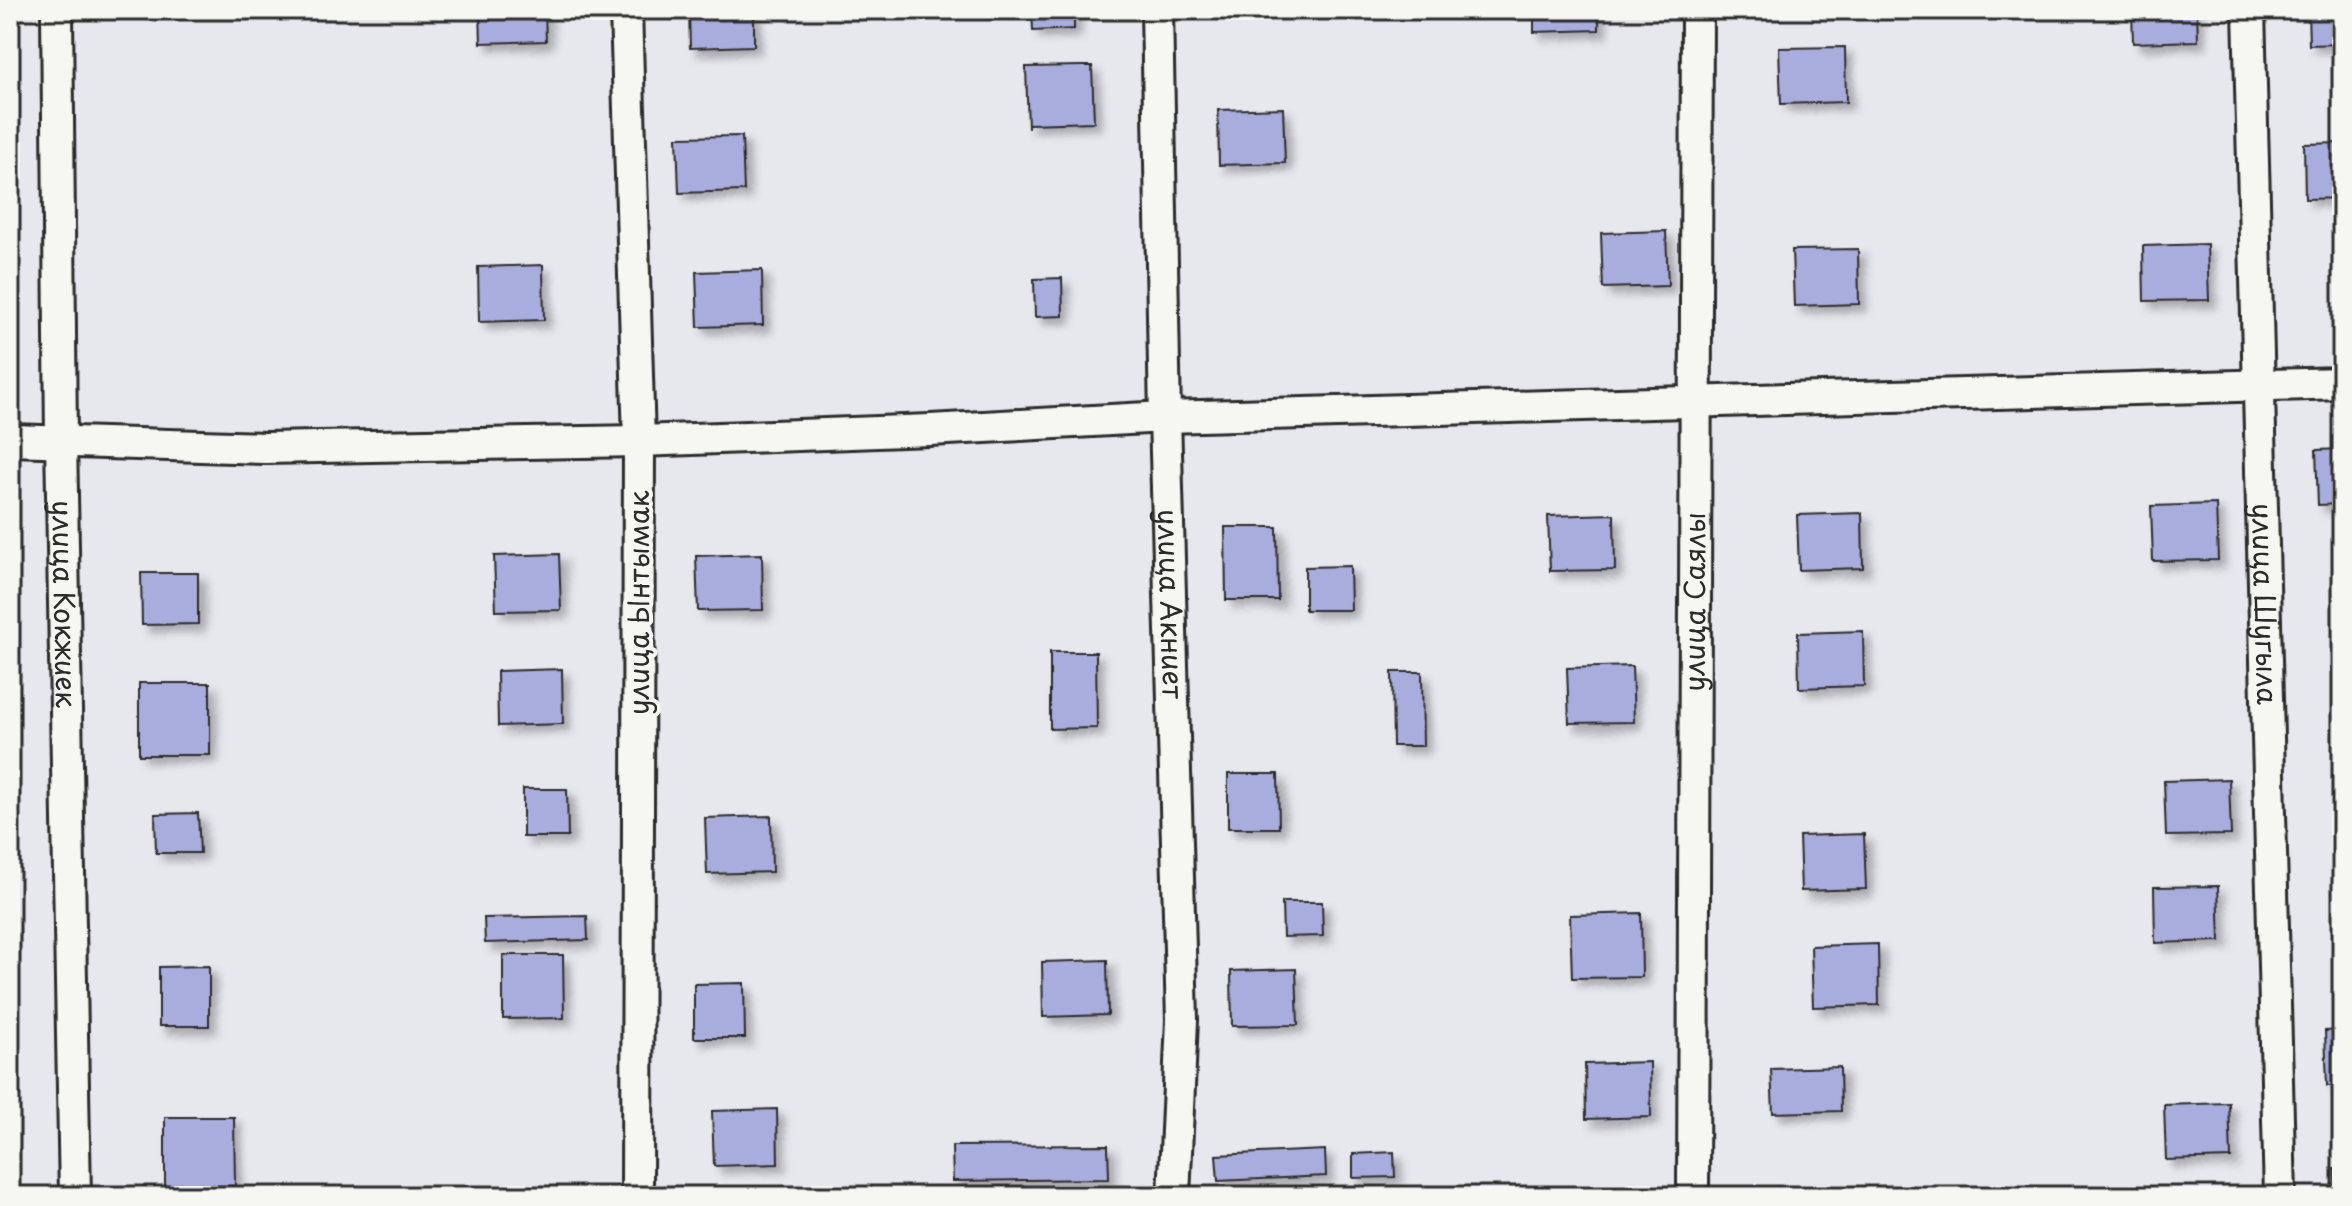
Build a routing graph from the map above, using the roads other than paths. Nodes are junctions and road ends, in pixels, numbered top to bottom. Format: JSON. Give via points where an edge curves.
{"nodes":[{"id":1,"x":57,"y":10,"type":"edge"},
{"id":2,"x":626,"y":10,"type":"edge"},
{"id":3,"x":1157,"y":10,"type":"edge"},
{"id":4,"x":1697,"y":10,"type":"edge"},
{"id":5,"x":2249,"y":10,"type":"edge"},
{"id":6,"x":2342,"y":383,"type":"edge"},
{"id":7,"x":2258,"y":386,"type":"junction"},
{"id":8,"x":1697,"y":400,"type":"junction"},
{"id":9,"x":1165,"y":417,"type":"junction"},
{"id":10,"x":10,"y":440,"type":"edge"},
{"id":11,"x":61,"y":440,"type":"junction"},
{"id":12,"x":639,"y":441,"type":"junction"},
{"id":13,"x":75,"y":1196,"type":"edge"},
{"id":14,"x":637,"y":1196,"type":"edge"},
{"id":15,"x":1174,"y":1196,"type":"edge"},
{"id":16,"x":1693,"y":1196,"type":"edge"},
{"id":17,"x":2280,"y":1196,"type":"edge"}],
"edges":[{"from":1,"to":11,"type":"street","name":"улица Кокжиек"},
{"from":2,"to":12,"type":"street","name":"улица Ынтымак"},
{"from":3,"to":9,"type":"street","name":"улица Акниет"},
{"from":4,"to":8,"type":"street","name":"улица Саялы"},
{"from":5,"to":7,"type":"street","name":"улица Шугыла"},
{"from":6,"to":7,"type":"street"},
{"from":7,"to":8,"type":"street"},
{"from":7,"to":17,"type":"street","name":"улица Шугыла"},
{"from":8,"to":9,"type":"street"},
{"from":8,"to":16,"type":"street","name":"улица Саялы"},
{"from":9,"to":12,"type":"street"},
{"from":9,"to":15,"type":"street","name":"улица Акниет","via":[[1182,1020]]},
{"from":10,"to":11,"type":"street"},
{"from":11,"to":12,"type":"street","via":[[265,448]]},
{"from":11,"to":13,"type":"street","name":"улица Кокжиек"},
{"from":12,"to":14,"type":"street","name":"улица Ынтымак"}]}
